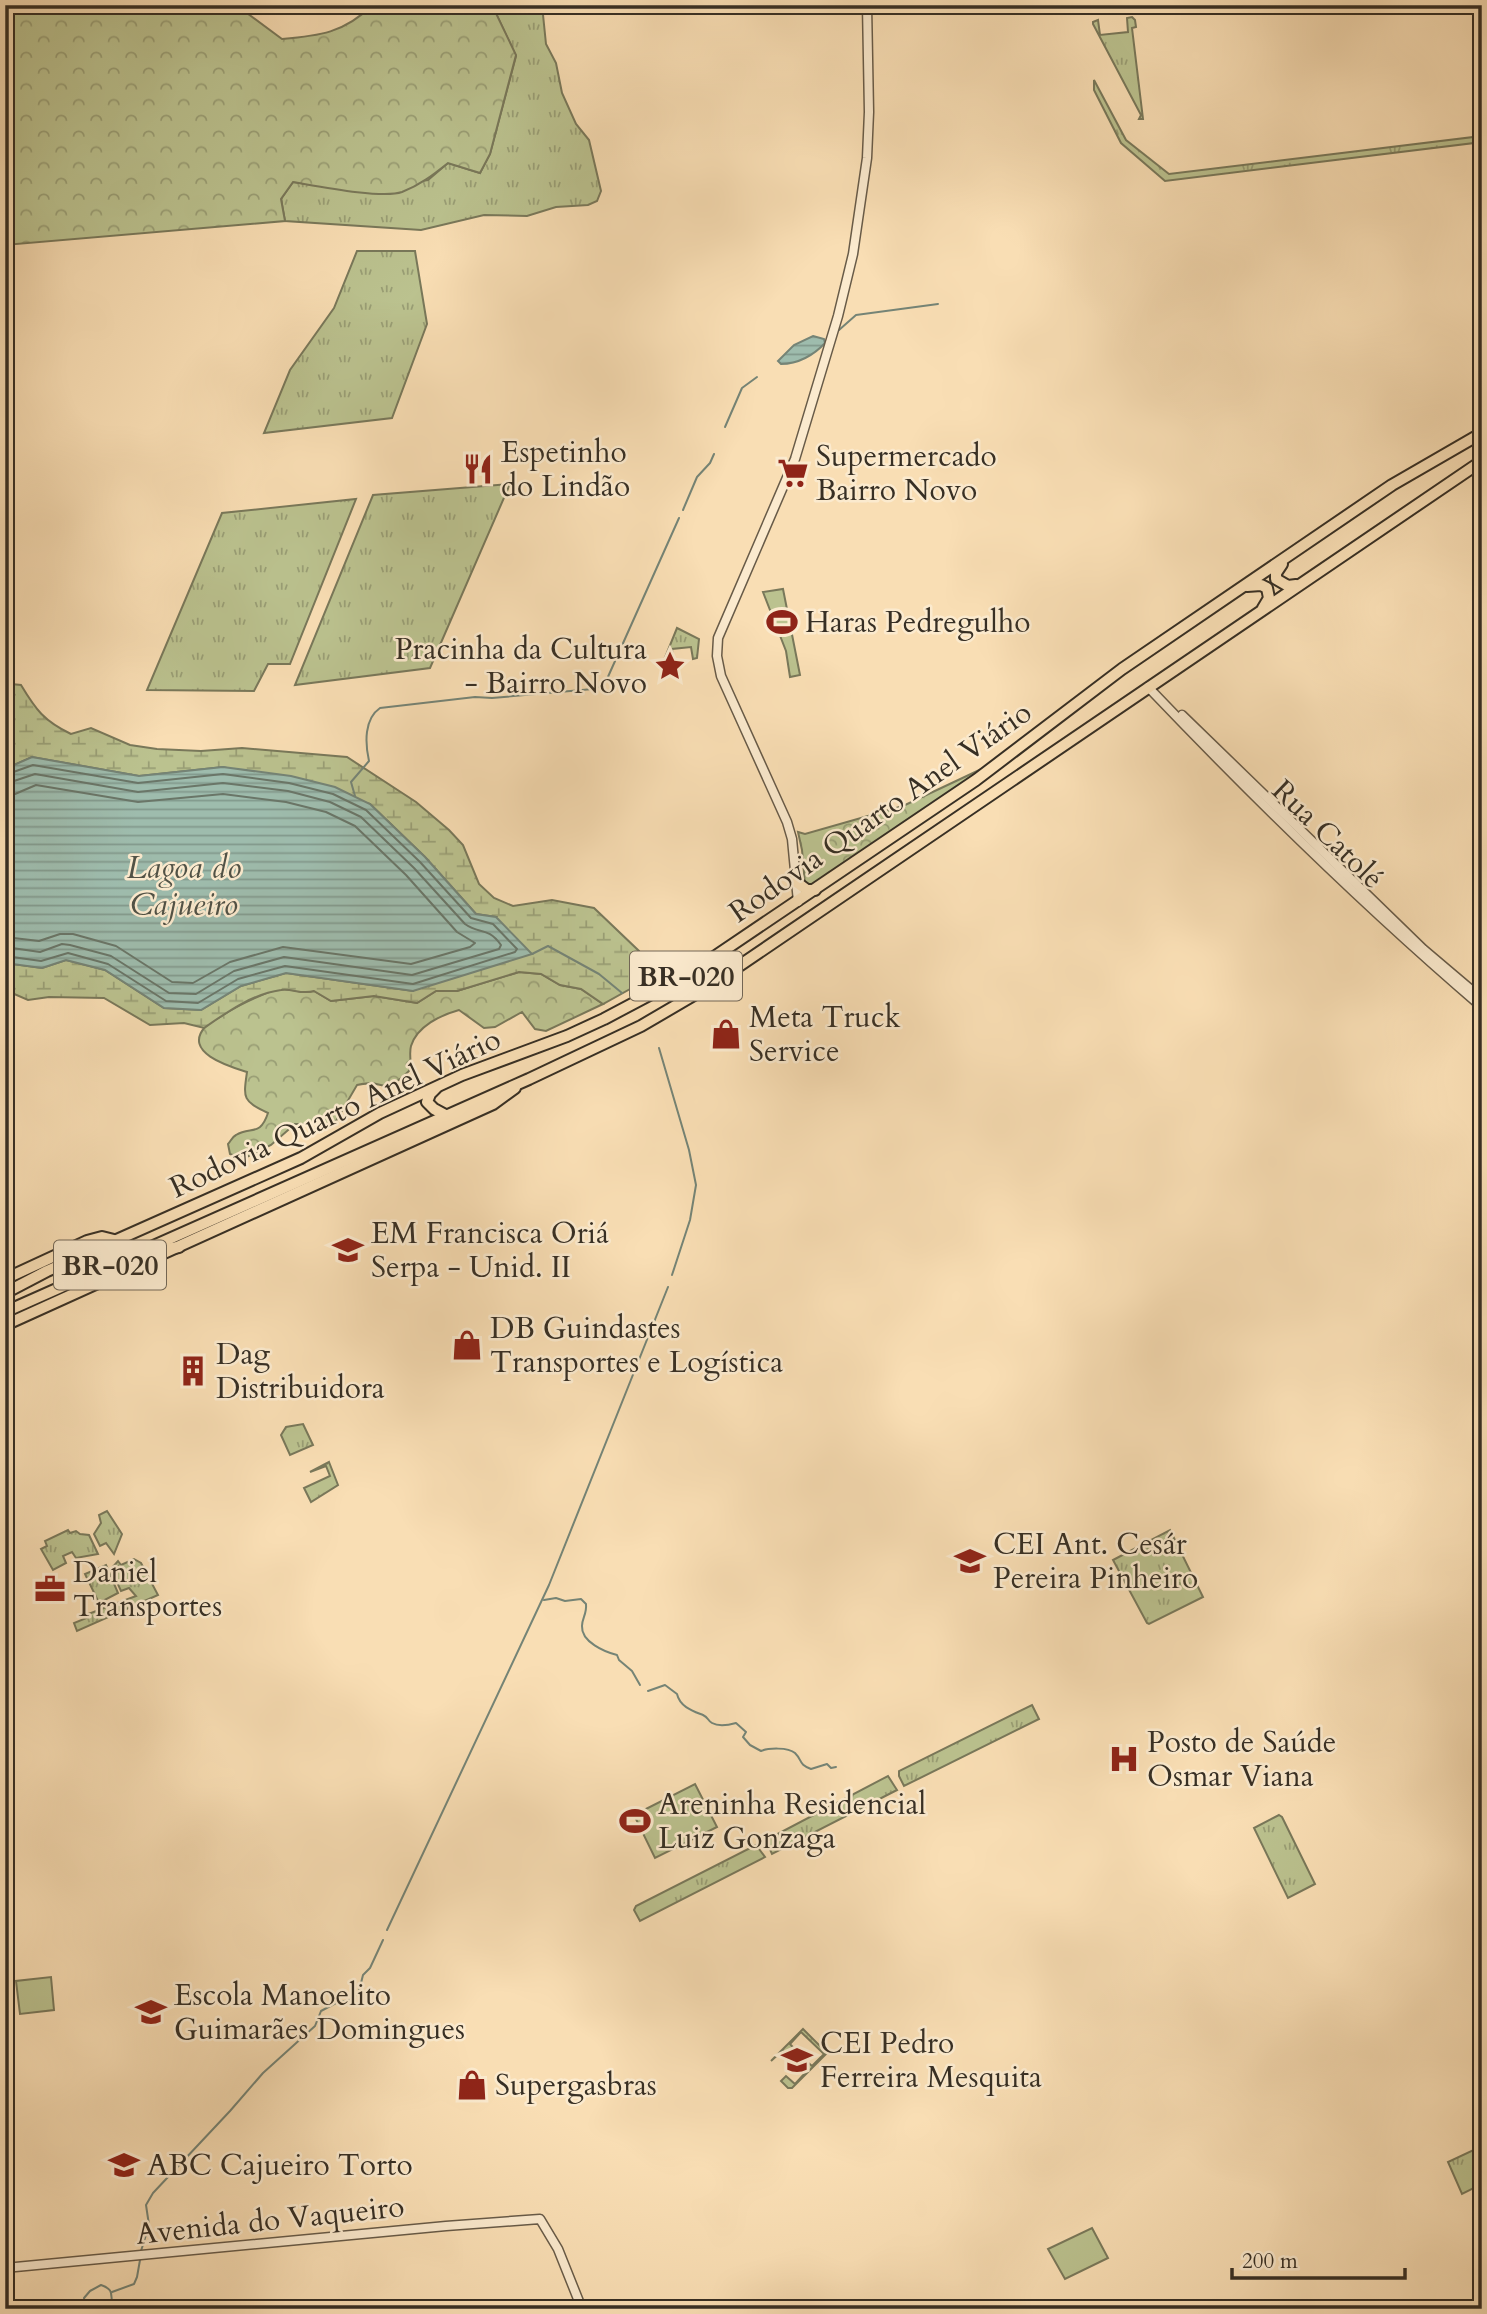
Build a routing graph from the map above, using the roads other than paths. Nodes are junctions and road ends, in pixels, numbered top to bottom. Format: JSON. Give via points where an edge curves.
{"nodes":[{"id":1,"x":867,"y":5,"type":"edge"},
{"id":2,"x":1482,"y":433,"type":"edge"},
{"id":3,"x":1482,"y":461,"type":"edge"},
{"id":4,"x":1303,"y":546,"type":"junction"},
{"id":5,"x":1300,"y":584,"type":"junction"},
{"id":6,"x":1241,"y":589,"type":"junction"},
{"id":7,"x":1264,"y":608,"type":"junction"},
{"id":8,"x":1150,"y":685,"type":"junction"},
{"id":9,"x":841,"y":873,"type":"junction"},
{"id":10,"x":795,"y":881,"type":"junction"},
{"id":11,"x":815,"y":890,"type":"junction"},
{"id":12,"x":852,"y":891,"type":"junction"},
{"id":13,"x":798,"y":902,"type":"junction"},
{"id":14,"x":1383,"y":915,"type":"junction"},
{"id":15,"x":743,"y":939,"type":"junction"},
{"id":16,"x":751,"y":958,"type":"junction"},
{"id":17,"x":1482,"y":999,"type":"edge"},
{"id":18,"x":1482,"y":1007,"type":"edge"},
{"id":19,"x":529,"y":1079,"type":"junction"},
{"id":20,"x":438,"y":1086,"type":"junction"},
{"id":21,"x":447,"y":1116,"type":"junction"},
{"id":22,"x":118,"y":1241,"type":"junction"},
{"id":23,"x":179,"y":1247,"type":"junction"},
{"id":24,"x":132,"y":1255,"type":"junction"},
{"id":25,"x":5,"y":1279,"type":"edge"},
{"id":26,"x":5,"y":1293,"type":"edge"},
{"id":27,"x":5,"y":1312,"type":"edge"},
{"id":28,"x":5,"y":1325,"type":"edge"},
{"id":29,"x":5,"y":2269,"type":"edge"},
{"id":30,"x":582,"y":2309,"type":"edge"}],
"edges":[{"from":1,"to":10,"type":"street","via":[[867,158],[853,254],[795,459],[718,638],[722,677],[787,822]]},
{"from":2,"to":4,"type":"main road","name":"Rodovia Quarto Anel Viário","number":"BR-020","via":[[1392,485]]},
{"from":3,"to":5,"type":"main road","name":"Rodovia Quarto Anel Viário","number":"BR-020"},
{"from":4,"to":5,"type":"main road","via":[[1275,575],[1285,585]]},
{"from":4,"to":6,"type":"main road","name":"Rodovia Quarto Anel Viário","number":"BR-020"},
{"from":5,"to":7,"type":"main road","name":"Rodovia Quarto Anel Viário","number":"BR-020"},
{"from":6,"to":7,"type":"main road","via":[[1265,586],[1269,598]]},
{"from":6,"to":9,"type":"main road","name":"Rodovia Quarto Anel Viário","number":"BR-020","via":[[1122,669],[976,780]]},
{"from":7,"to":8,"type":"main road","name":"Rodovia Quarto Anel Viário","number":"BR-020"},
{"from":8,"to":12,"type":"main road","name":"Rodovia Quarto Anel Viário","number":"BR-020"},
{"from":8,"to":14,"type":"street","name":"Rua Catolé","via":[[1200,741]]},
{"from":9,"to":11,"type":"main road","name":"Rodovia Quarto Anel Viário","number":"BR-020"},
{"from":9,"to":12,"type":"main road"},
{"from":10,"to":11,"type":"main road"},
{"from":10,"to":13,"type":"street"},
{"from":11,"to":13,"type":"main road","name":"Rodovia Quarto Anel Viário","number":"BR-020"},
{"from":12,"to":16,"type":"main road","name":"Rodovia Quarto Anel Viário","number":"BR-020"},
{"from":13,"to":15,"type":"main road","name":"Rodovia Quarto Anel Viário","number":"BR-020"},
{"from":14,"to":17,"type":"street","name":"Rua Catolé"},
{"from":14,"to":18,"type":"street","name":"Rua Catolé","via":[[1413,949]]},
{"from":15,"to":16,"type":"main road"},
{"from":15,"to":20,"type":"main road","name":"Rodovia Quarto Anel Viário","number":"BR-020","via":[[654,995],[568,1036]]},
{"from":16,"to":19,"type":"main road","name":"Rodovia Quarto Anel Viário","number":"BR-020","via":[[663,1014]]},
{"from":19,"to":21,"type":"main road","name":"Rodovia Quarto Anel Viário","number":"BR-020"},
{"from":19,"to":23,"type":"main road","number":"BR-020","via":[[493,1104]]},
{"from":20,"to":21,"type":"main road","via":[[428,1102]]},
{"from":20,"to":22,"type":"main road","name":"Rodovia Quarto Anel Viário","number":"BR-020","via":[[301,1158]]},
{"from":21,"to":24,"type":"main road","name":"Rodovia Quarto Anel Viário","number":"BR-020"},
{"from":22,"to":25,"type":"main road","via":[[102,1237],[87,1241]]},
{"from":22,"to":26,"type":"main road","name":"Rodovia Quarto Anel Viário","number":"BR-020"},
{"from":23,"to":24,"type":"main road"},
{"from":23,"to":28,"type":"main road","number":"BR-020"},
{"from":24,"to":27,"type":"main road","name":"Rodovia Quarto Anel Viário","number":"BR-020"},
{"from":29,"to":30,"type":"street","name":"Avenida do Vaqueiro","via":[[540,2219],[558,2249]]}]}
